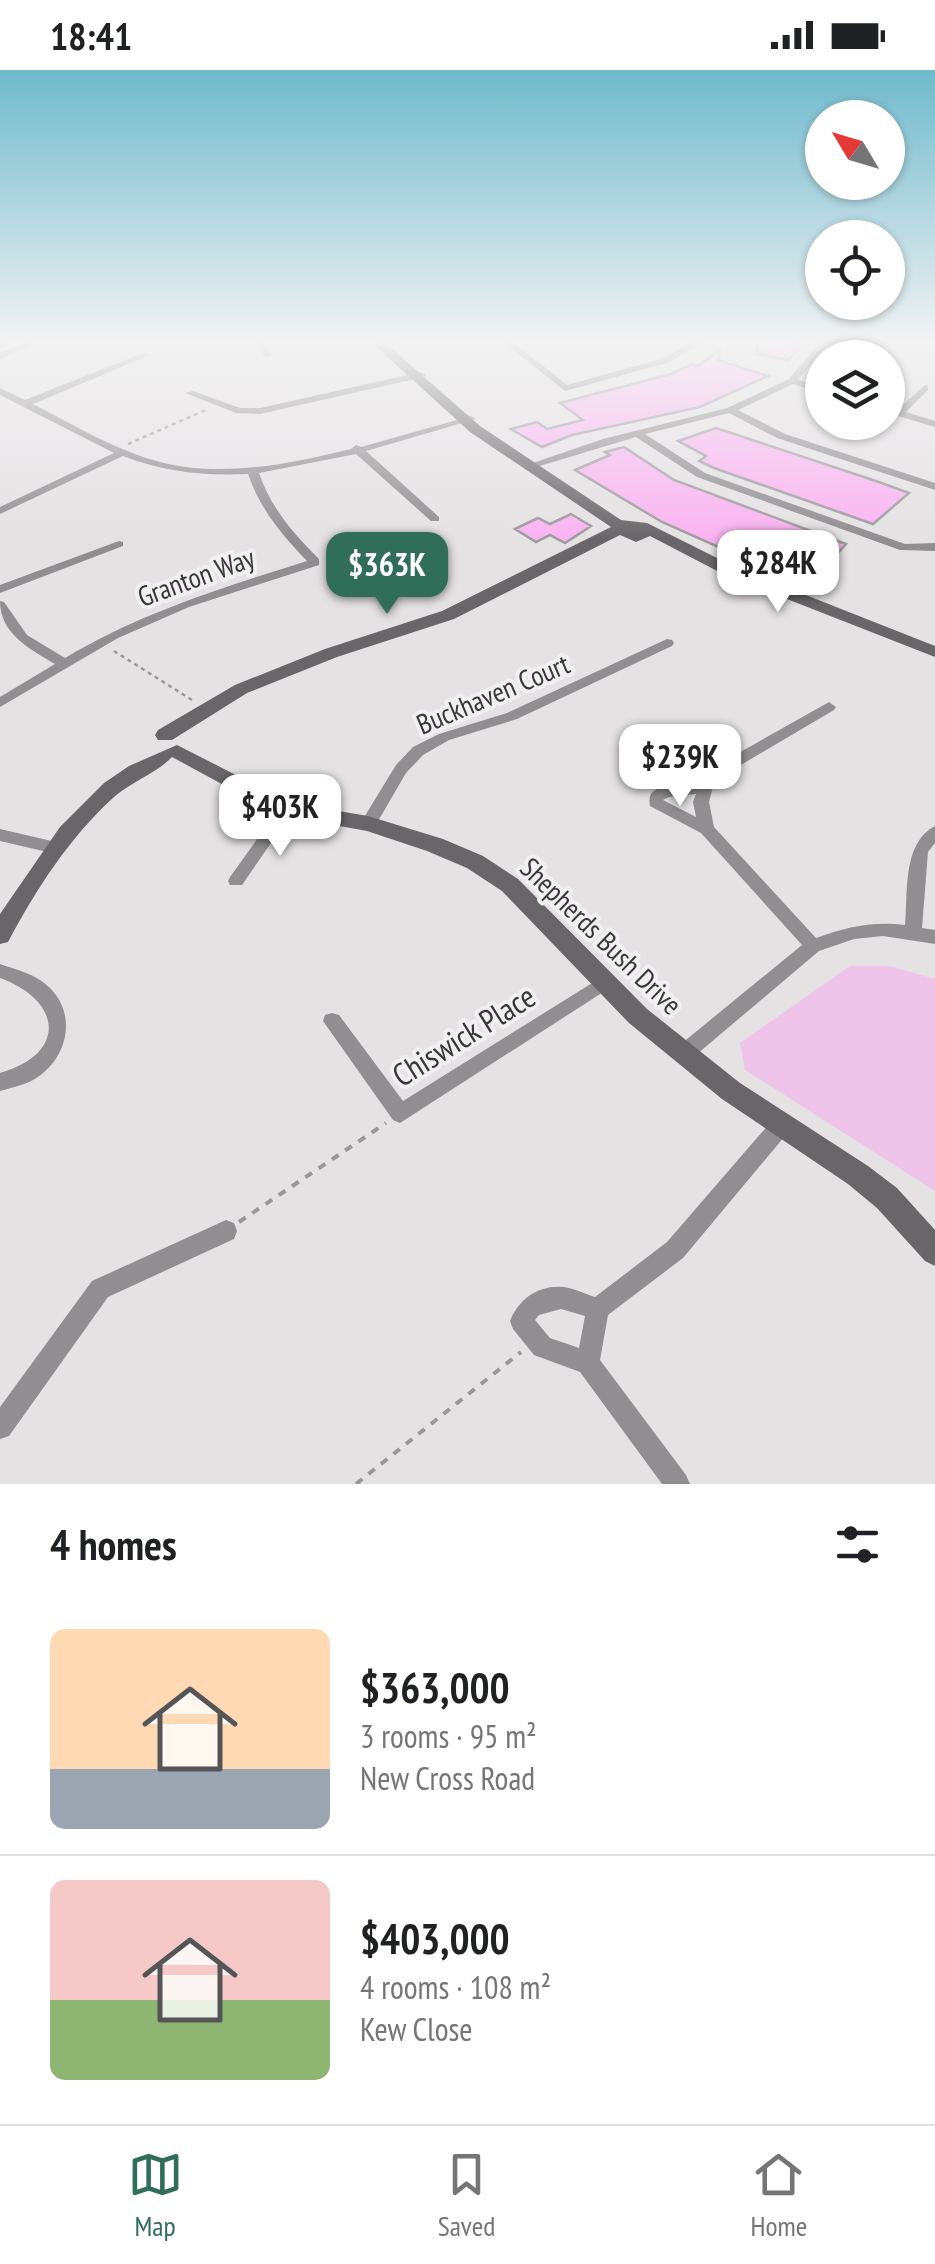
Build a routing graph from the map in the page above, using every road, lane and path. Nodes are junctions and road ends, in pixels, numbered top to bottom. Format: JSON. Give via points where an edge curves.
{"nodes":[{"id":1,"x":34,"y":407,"type":"edge"},
{"id":2,"x":214,"y":407,"type":"edge"},
{"id":3,"x":229,"y":407,"type":"edge"},
{"id":4,"x":278,"y":407,"type":"edge"},
{"id":5,"x":453,"y":407,"type":"edge"},
{"id":6,"x":736,"y":407,"type":"edge"},
{"id":7,"x":730,"y":410,"type":"junction"},
{"id":8,"x":905,"y":415,"type":"edge"},
{"id":9,"x":468,"y":420,"type":"junction"},
{"id":10,"x":935,"y":424,"type":"edge"},
{"id":11,"x":638,"y":434,"type":"junction"},
{"id":12,"x":356,"y":448,"type":"junction"},
{"id":13,"x":121,"y":450,"type":"junction"},
{"id":14,"x":533,"y":465,"type":"junction"},
{"id":15,"x":252,"y":469,"type":"junction"},
{"id":16,"x":935,"y":487,"type":"edge"},
{"id":17,"x":0,"y":511,"type":"edge"},
{"id":18,"x":435,"y":518,"type":"dead end"},
{"id":19,"x":631,"y":531,"type":"junction"},
{"id":20,"x":119,"y":544,"type":"dead end"},
{"id":21,"x":935,"y":547,"type":"edge"},
{"id":22,"x":0,"y":589,"type":"edge"},
{"id":23,"x":0,"y":605,"type":"edge"},
{"id":24,"x":100,"y":642,"type":"junction"},
{"id":25,"x":667,"y":642,"type":"dead end"},
{"id":26,"x":935,"y":656,"type":"edge"},
{"id":27,"x":62,"y":663,"type":"junction"},
{"id":28,"x":0,"y":703,"type":"edge"},
{"id":29,"x":828,"y":706,"type":"dead end"},
{"id":30,"x":206,"y":709,"type":"junction"},
{"id":31,"x":167,"y":747,"type":"junction"},
{"id":32,"x":706,"y":785,"type":"junction"},
{"id":33,"x":286,"y":810,"type":"junction"},
{"id":34,"x":368,"y":824,"type":"junction"},
{"id":35,"x":707,"y":829,"type":"junction"},
{"id":36,"x":935,"y":832,"type":"edge"},
{"id":37,"x":0,"y":835,"type":"edge"},
{"id":38,"x":50,"y":846,"type":"junction"},
{"id":39,"x":236,"y":882,"type":"dead end"},
{"id":40,"x":0,"y":908,"type":"edge"},
{"id":41,"x":913,"y":931,"type":"junction"},
{"id":42,"x":0,"y":935,"type":"edge"},
{"id":43,"x":935,"y":937,"type":"edge"},
{"id":44,"x":813,"y":946,"type":"junction"},
{"id":45,"x":0,"y":971,"type":"edge"},
{"id":46,"x":605,"y":982,"type":"junction"},
{"id":47,"x":332,"y":1021,"type":"dead end"},
{"id":48,"x":683,"y":1054,"type":"junction"},
{"id":49,"x":0,"y":1082,"type":"edge"},
{"id":50,"x":400,"y":1114,"type":"junction"},
{"id":51,"x":783,"y":1124,"type":"junction"},
{"id":52,"x":226,"y":1231,"type":"joint"},
{"id":53,"x":935,"y":1252,"type":"edge"},
{"id":54,"x":598,"y":1309,"type":"junction"},
{"id":55,"x":534,"y":1342,"type":"junction"},
{"id":56,"x":588,"y":1363,"type":"junction"},
{"id":57,"x":0,"y":1427,"type":"edge"},
{"id":58,"x":356,"y":1484,"type":"edge"},
{"id":59,"x":678,"y":1484,"type":"edge"}],
"edges":[{"from":1,"to":13,"type":"street"},
{"from":2,"to":13,"type":"path"},
{"from":3,"to":4,"type":"street"},
{"from":5,"to":9,"type":"street"},
{"from":6,"to":7,"type":"street"},
{"from":7,"to":11,"type":"street"},
{"from":7,"to":16,"type":"street","via":[[781,436]]},
{"from":8,"to":10,"type":"street"},
{"from":9,"to":12,"type":"street"},
{"from":9,"to":14,"type":"street"},
{"from":11,"to":14,"type":"street"},
{"from":11,"to":21,"type":"street","via":[[701,475],[904,548]]},
{"from":12,"to":15,"type":"street"},
{"from":12,"to":18,"type":"street"},
{"from":13,"to":15,"type":"street","via":[[178,469]]},
{"from":13,"to":17,"type":"street"},
{"from":14,"to":19,"type":"street"},
{"from":15,"to":24,"type":"street","name":"Granton Way","via":[[277,524],[315,562],[185,604]]},
{"from":19,"to":26,"type":"street"},
{"from":19,"to":30,"type":"street","via":[[448,614],[288,669]]},
{"from":19,"to":31,"type":"street","via":[[454,620],[248,695]]},
{"from":20,"to":22,"type":"street"},
{"from":23,"to":27,"type":"street","via":[[22,638]]},
{"from":24,"to":27,"type":"street","name":"Granton Way"},
{"from":24,"to":30,"type":"path"},
{"from":25,"to":34,"type":"street","name":"Buckhaven Court","via":[[512,716],[418,751]]},
{"from":27,"to":28,"type":"street","name":"Granton Way"},
{"from":29,"to":32,"type":"street"},
{"from":30,"to":31,"type":"street"},
{"from":31,"to":33,"type":"street","name":"Shepherds Bush Drive"},
{"from":31,"to":38,"type":"street"},
{"from":32,"to":35,"type":"street","via":[[701,802]]},
{"from":32,"to":35,"type":"street","via":[[667,790],[656,802]]},
{"from":33,"to":34,"type":"street","name":"Shepherds Bush Drive"},
{"from":33,"to":39,"type":"street"},
{"from":34,"to":46,"type":"street","name":"Shepherds Bush Drive","via":[[435,845],[510,885]]},
{"from":35,"to":44,"type":"street"},
{"from":36,"to":41,"type":"street","via":[[920,850]]},
{"from":37,"to":38,"type":"street"},
{"from":38,"to":40,"type":"street"},
{"from":38,"to":42,"type":"street"},
{"from":41,"to":43,"type":"street"},
{"from":41,"to":44,"type":"street","via":[[854,932]]},
{"from":44,"to":48,"type":"street"},
{"from":45,"to":49,"type":"street","via":[[39,986],[53,1001],[59,1025],[55,1044],[36,1065],[17,1080]]},
{"from":46,"to":48,"type":"street","name":"Shepherds Bush Drive"},
{"from":46,"to":50,"type":"street","name":"Chiswick Place"},
{"from":47,"to":50,"type":"street","name":"Chiswick Place"},
{"from":48,"to":51,"type":"street","name":"Shepherds Bush Drive"},
{"from":50,"to":52,"type":"path"},
{"from":51,"to":53,"type":"street","name":"Shepherds Bush Drive","via":[[887,1198]]},
{"from":51,"to":54,"type":"street","via":[[675,1250]]},
{"from":52,"to":57,"type":"street","via":[[100,1289]]},
{"from":54,"to":55,"type":"street","via":[[561,1298],[532,1304],[521,1321]]},
{"from":54,"to":56,"type":"street"},
{"from":55,"to":56,"type":"street"},
{"from":55,"to":58,"type":"path"},
{"from":56,"to":59,"type":"street"}]}
